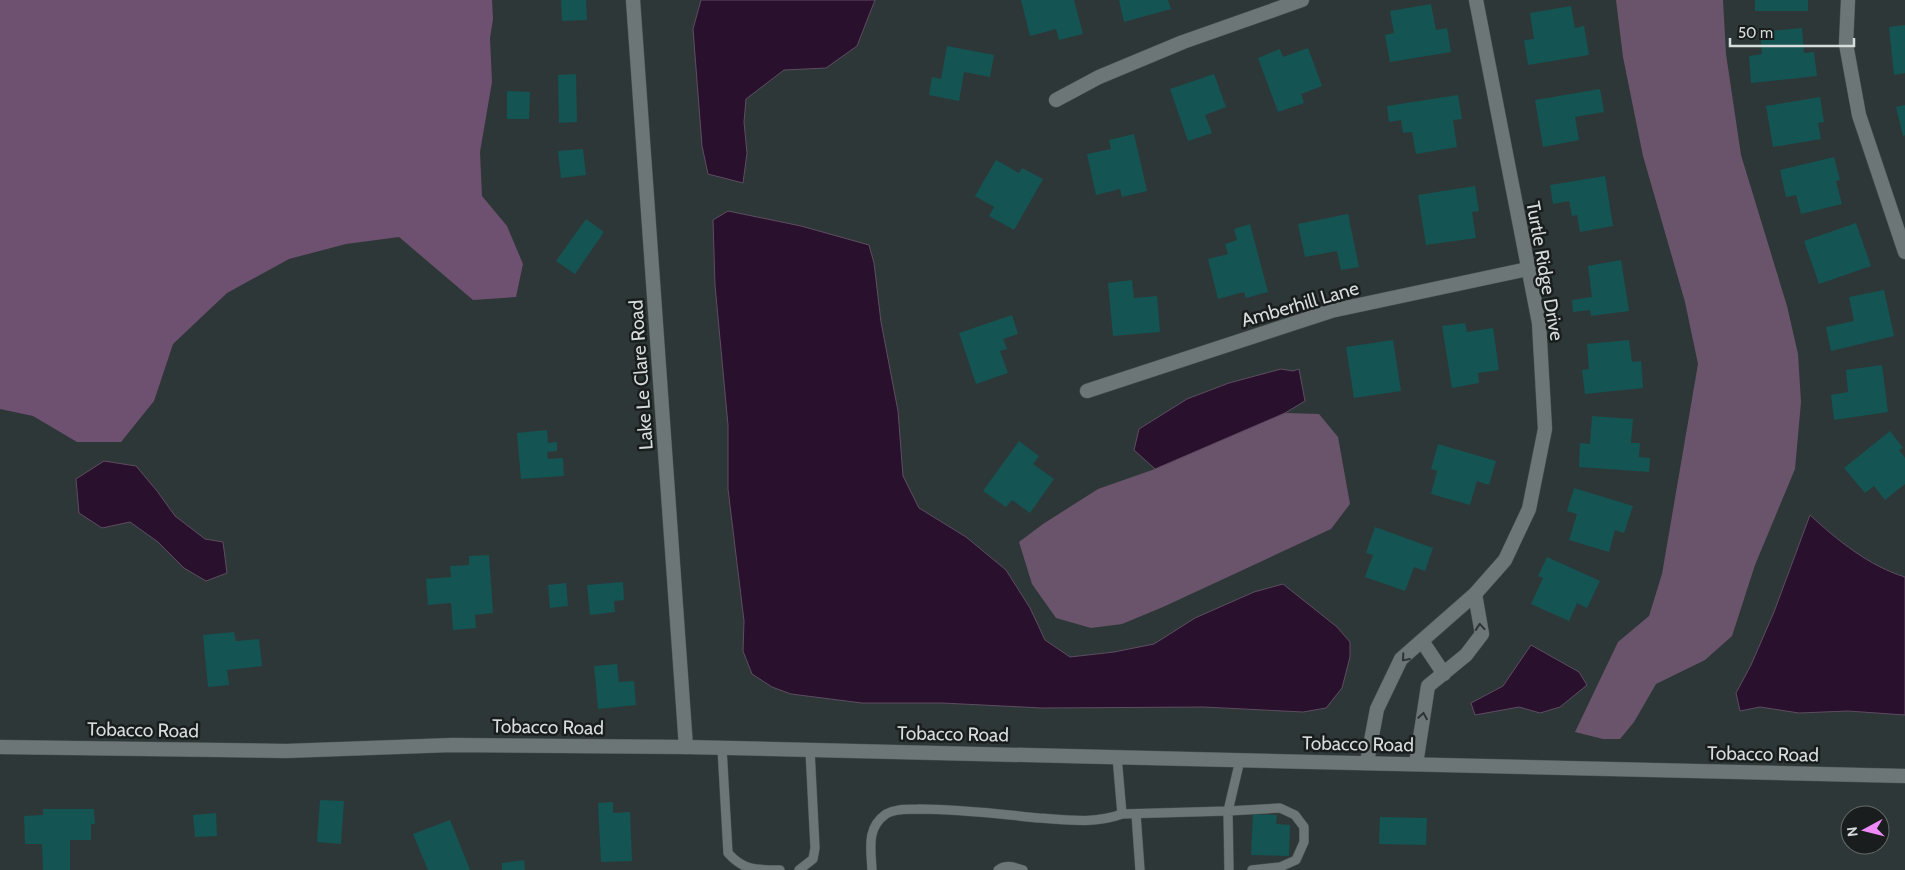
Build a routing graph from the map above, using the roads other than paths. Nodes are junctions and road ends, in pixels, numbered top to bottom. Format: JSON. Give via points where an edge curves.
{"nodes":[{"id":1,"x":633,"y":0,"type":"edge"},
{"id":2,"x":1302,"y":0,"type":"edge"},
{"id":3,"x":1476,"y":0,"type":"edge"},
{"id":4,"x":1848,"y":0,"type":"edge"},
{"id":5,"x":1056,"y":100,"type":"dead end"},
{"id":6,"x":1905,"y":252,"type":"edge"},
{"id":7,"x":1528,"y":269,"type":"junction"},
{"id":8,"x":1087,"y":391,"type":"dead end"},
{"id":9,"x":1476,"y":594,"type":"junction"},
{"id":10,"x":1422,"y":641,"type":"junction"},
{"id":11,"x":1444,"y":674,"type":"junction"},
{"id":12,"x":686,"y":747,"type":"junction"},
{"id":13,"x":0,"y":748,"type":"edge"},
{"id":14,"x":722,"y":748,"type":"junction"},
{"id":15,"x":810,"y":750,"type":"junction"},
{"id":16,"x":1117,"y":757,"type":"junction"},
{"id":17,"x":1240,"y":760,"type":"junction"},
{"id":18,"x":1367,"y":762,"type":"junction"},
{"id":19,"x":1416,"y":764,"type":"junction"},
{"id":20,"x":1905,"y":776,"type":"edge"},
{"id":21,"x":1228,"y":812,"type":"junction"},
{"id":22,"x":1122,"y":814,"type":"junction"},
{"id":23,"x":1136,"y":814,"type":"junction"},
{"id":24,"x":780,"y":870,"type":"edge"},
{"id":25,"x":799,"y":870,"type":"edge"},
{"id":26,"x":872,"y":870,"type":"edge"},
{"id":27,"x":998,"y":870,"type":"edge"},
{"id":28,"x":1023,"y":870,"type":"edge"},
{"id":29,"x":1140,"y":870,"type":"edge"},
{"id":30,"x":1229,"y":870,"type":"edge"},
{"id":31,"x":1252,"y":870,"type":"edge"}],
"edges":[{"from":1,"to":12,"type":"street","name":"Lake Le Clare Road"},
{"from":2,"to":5,"type":"street","via":[[1183,42],[1099,77]]},
{"from":3,"to":7,"type":"street","name":"Turtle Ridge Drive"},
{"from":4,"to":6,"type":"street","via":[[1846,44],[1859,115]]},
{"from":7,"to":8,"type":"street","name":"Amberhill Lane","via":[[1331,311]]},
{"from":7,"to":9,"type":"street","name":"Turtle Ridge Drive","via":[[1539,323],[1545,429],[1529,509],[1505,560]]},
{"from":9,"to":10,"type":"street","name":"Turtle Ridge Drive"},
{"from":11,"to":9,"type":"street","one_way":true,"via":[[1466,655],[1482,634]]},
{"from":10,"to":11,"type":"street"},
{"from":10,"to":18,"type":"street","name":"Turtle Ridge Drive","one_way":true,"via":[[1401,659],[1378,710]]},
{"from":19,"to":11,"type":"street","one_way":true,"via":[[1428,686]]},
{"from":12,"to":13,"type":"street","name":"Tobacco Road","via":[[452,745],[286,751]]},
{"from":12,"to":14,"type":"street","name":"Tobacco Road"},
{"from":14,"to":15,"type":"street","name":"Tobacco Road"},
{"from":14,"to":24,"type":"lane","via":[[728,853],[745,870]]},
{"from":15,"to":16,"type":"street","name":"Tobacco Road"},
{"from":15,"to":25,"type":"lane","via":[[815,848],[813,859]]},
{"from":16,"to":17,"type":"street","name":"Tobacco Road"},
{"from":16,"to":22,"type":"lane"},
{"from":17,"to":18,"type":"street","name":"Tobacco Road"},
{"from":17,"to":21,"type":"lane"},
{"from":18,"to":19,"type":"street","name":"Tobacco Road"},
{"from":19,"to":20,"type":"street","name":"Tobacco Road"},
{"from":21,"to":23,"type":"lane"},
{"from":21,"to":30,"type":"lane"},
{"from":21,"to":31,"type":"lane","via":[[1280,808],[1295,815],[1304,827],[1304,842],[1296,860],[1280,867]]},
{"from":22,"to":23,"type":"lane"},
{"from":22,"to":26,"type":"lane","via":[[1107,820],[1080,821],[934,809],[898,810],[886,815],[870,837]]},
{"from":23,"to":29,"type":"lane"},
{"from":27,"to":28,"type":"lane","via":[[1011,866]]}]}
